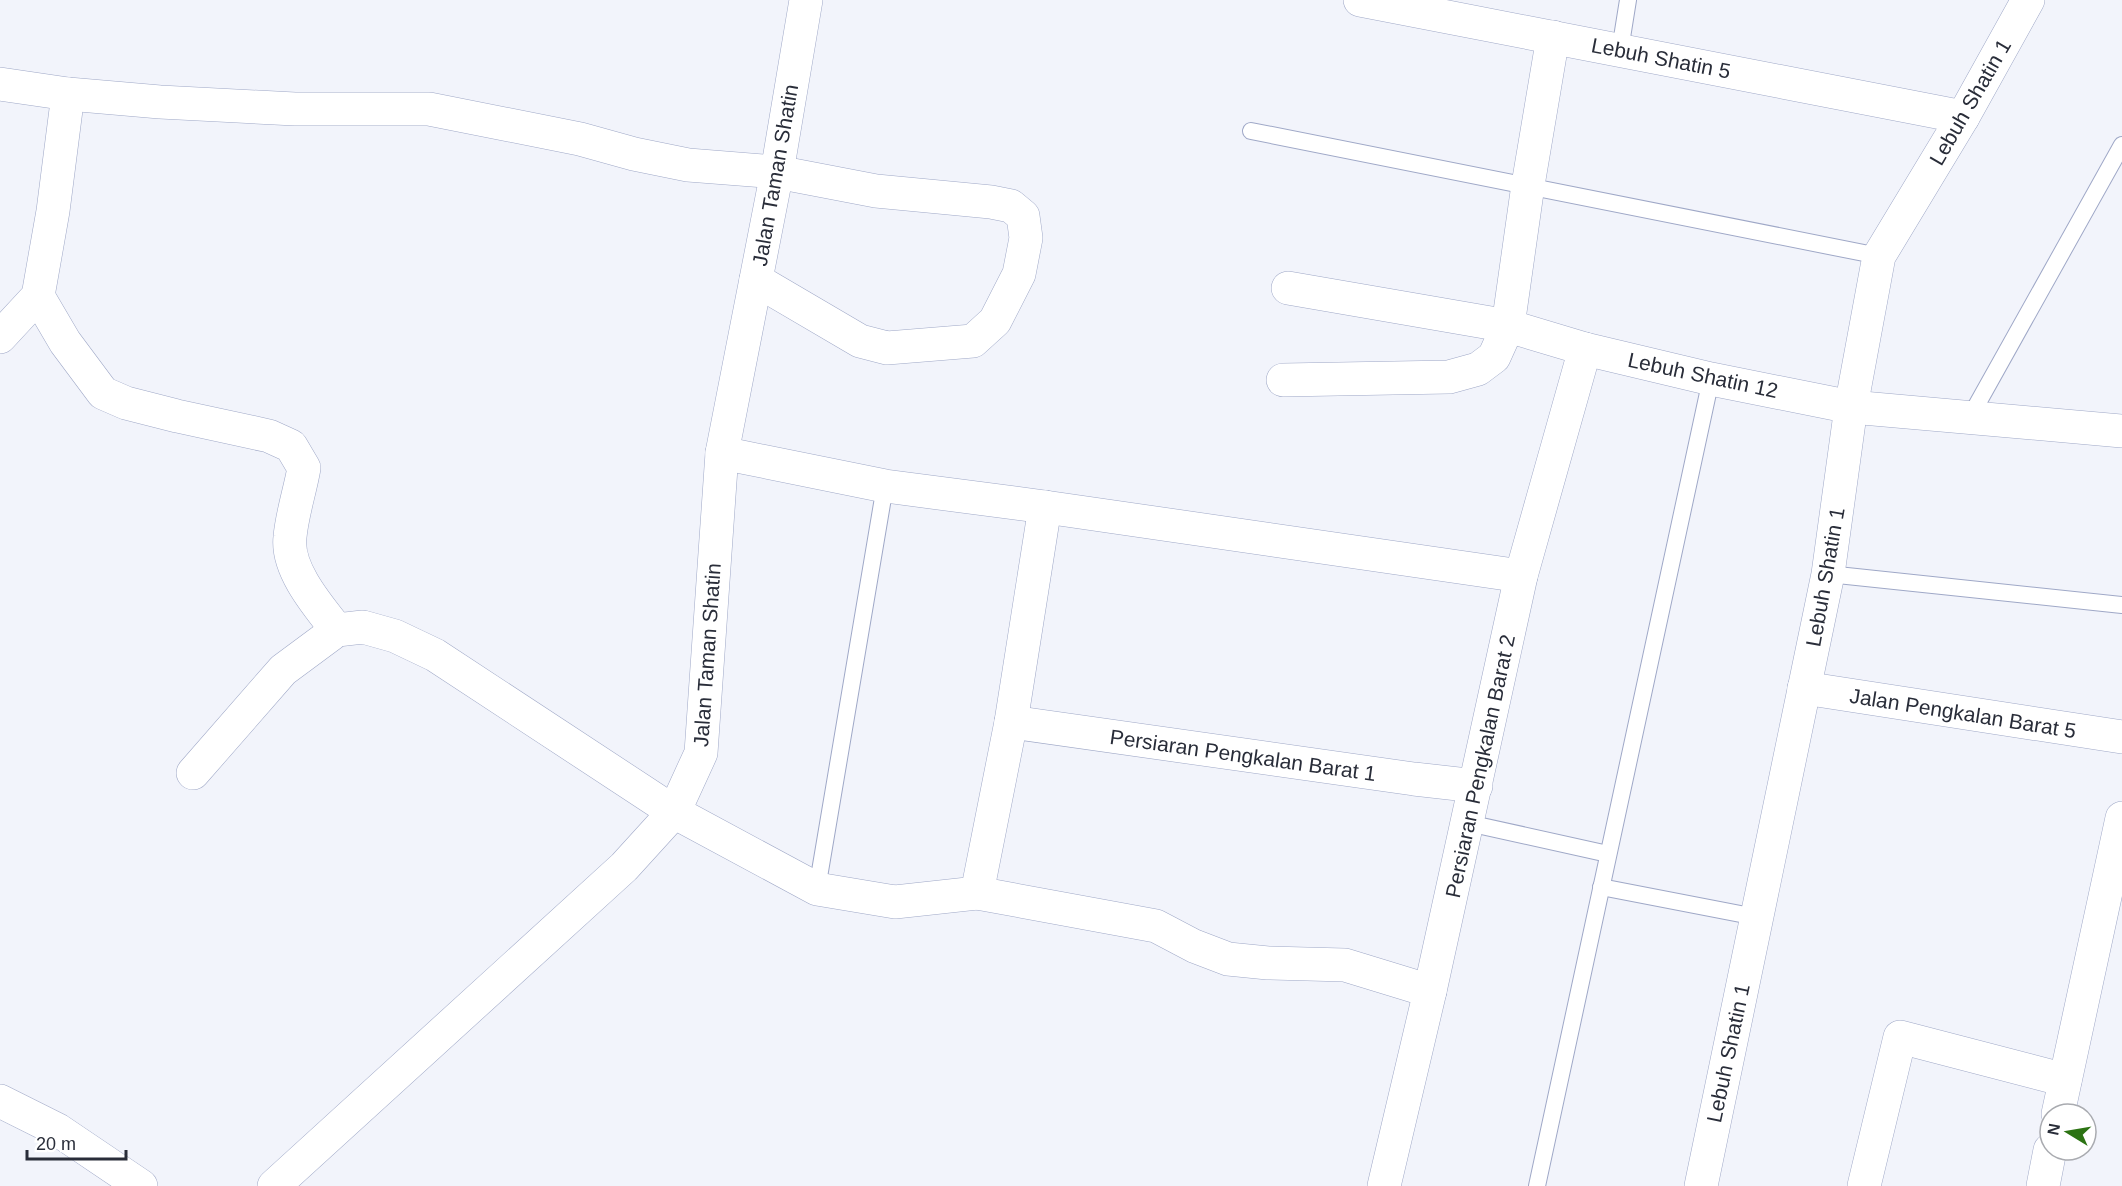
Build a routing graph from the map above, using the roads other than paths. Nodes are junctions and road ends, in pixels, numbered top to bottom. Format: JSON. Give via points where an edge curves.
{"nodes":[{"id":1,"x":806,"y":0,"type":"edge"},
{"id":2,"x":1360,"y":0,"type":"edge"},
{"id":3,"x":1628,"y":0,"type":"edge"},
{"id":4,"x":2028,"y":0,"type":"edge"},
{"id":5,"x":1425,"y":6,"type":"edge"},
{"id":6,"x":1554,"y":38,"type":"junction"},
{"id":7,"x":1620,"y":50,"type":"junction"},
{"id":8,"x":0,"y":84,"type":"edge"},
{"id":9,"x":68,"y":94,"type":"junction"},
{"id":10,"x":1963,"y":117,"type":"junction"},
{"id":11,"x":1251,"y":131,"type":"dead end"},
{"id":12,"x":2122,"y":145,"type":"edge"},
{"id":13,"x":777,"y":172,"type":"junction"},
{"id":14,"x":1528,"y":185,"type":"junction"},
{"id":15,"x":1879,"y":256,"type":"junction"},
{"id":16,"x":756,"y":280,"type":"junction"},
{"id":17,"x":1288,"y":288,"type":"dead end"},
{"id":18,"x":38,"y":296,"type":"junction"},
{"id":19,"x":1509,"y":327,"type":"junction"},
{"id":20,"x":0,"y":337,"type":"edge"},
{"id":21,"x":1585,"y":349,"type":"junction"},
{"id":22,"x":1711,"y":379,"type":"junction"},
{"id":23,"x":1283,"y":380,"type":"dead end"},
{"id":24,"x":1851,"y":406,"type":"junction"},
{"id":25,"x":1970,"y":417,"type":"junction"},
{"id":26,"x":2122,"y":431,"type":"edge"},
{"id":27,"x":722,"y":453,"type":"junction"},
{"id":28,"x":885,"y":486,"type":"junction"},
{"id":29,"x":1045,"y":507,"type":"junction"},
{"id":30,"x":1828,"y":574,"type":"junction"},
{"id":31,"x":1521,"y":576,"type":"junction"},
{"id":32,"x":2122,"y":605,"type":"edge"},
{"id":33,"x":337,"y":630,"type":"junction"},
{"id":34,"x":1804,"y":688,"type":"junction"},
{"id":35,"x":1011,"y":722,"type":"junction"},
{"id":36,"x":2122,"y":737,"type":"edge"},
{"id":37,"x":193,"y":773,"type":"dead end"},
{"id":38,"x":1476,"y":786,"type":"junction"},
{"id":39,"x":674,"y":812,"type":"junction"},
{"id":40,"x":2122,"y":818,"type":"edge"},
{"id":41,"x":1468,"y":823,"type":"junction"},
{"id":42,"x":1608,"y":854,"type":"junction"},
{"id":43,"x":1601,"y":887,"type":"junction"},
{"id":44,"x":817,"y":889,"type":"junction"},
{"id":45,"x":977,"y":893,"type":"junction"},
{"id":46,"x":1756,"y":917,"type":"junction"},
{"id":47,"x":1430,"y":991,"type":"junction"},
{"id":48,"x":2064,"y":1080,"type":"junction"},
{"id":49,"x":0,"y":1101,"type":"edge"},
{"id":50,"x":2060,"y":1102,"type":"edge"},
{"id":51,"x":2048,"y":1162,"type":"edge"},
{"id":52,"x":141,"y":1186,"type":"edge"},
{"id":53,"x":274,"y":1186,"type":"edge"},
{"id":54,"x":1384,"y":1186,"type":"edge"},
{"id":55,"x":1537,"y":1186,"type":"edge"},
{"id":56,"x":1701,"y":1186,"type":"edge"},
{"id":57,"x":1864,"y":1186,"type":"edge"},
{"id":58,"x":2043,"y":1186,"type":"edge"}],
"edges":[{"from":1,"to":13,"type":"street","name":"Jalan Taman Shatin"},
{"from":2,"to":5,"type":"street","name":"Lebuh Shatin 5"},
{"from":3,"to":7,"type":"lane"},
{"from":4,"to":10,"type":"street","name":"Lebuh Shatin 1"},
{"from":5,"to":6,"type":"street","name":"Lebuh Shatin 5"},
{"from":6,"to":7,"type":"street","name":"Lebuh Shatin 5"},
{"from":6,"to":14,"type":"street"},
{"from":7,"to":10,"type":"street","name":"Lebuh Shatin 5"},
{"from":8,"to":9,"type":"street"},
{"from":9,"to":13,"type":"street","via":[[295,109],[429,109],[688,165]]},
{"from":9,"to":18,"type":"street"},
{"from":10,"to":15,"type":"street","name":"Lebuh Shatin 1"},
{"from":11,"to":14,"type":"lane"},
{"from":12,"to":25,"type":"lane"},
{"from":13,"to":16,"type":"street","name":"Jalan Taman Shatin"},
{"from":13,"to":16,"type":"street","via":[[876,191],[1011,206],[1023,216],[1026,238],[1018,274],[995,321],[973,341],[887,348],[860,341]]},
{"from":14,"to":15,"type":"lane"},
{"from":14,"to":19,"type":"street"},
{"from":15,"to":24,"type":"street","name":"Lebuh Shatin 1"},
{"from":16,"to":27,"type":"street","name":"Jalan Taman Shatin"},
{"from":17,"to":19,"type":"street","name":"Lebuh Shatin 12"},
{"from":18,"to":20,"type":"street"},
{"from":18,"to":33,"type":"street","via":[[65,342],[103,393],[126,403],[269,436],[291,446],[304,468],[289,538],[291,558],[308,592]]},
{"from":19,"to":21,"type":"street","name":"Lebuh Shatin 12"},
{"from":19,"to":23,"type":"street","via":[[1494,357],[1478,369],[1449,377]]},
{"from":21,"to":22,"type":"street","name":"Lebuh Shatin 12"},
{"from":21,"to":31,"type":"street","name":"Persiaran Pengkalan Barat 2"},
{"from":22,"to":24,"type":"street","name":"Lebuh Shatin 12"},
{"from":22,"to":42,"type":"lane"},
{"from":24,"to":25,"type":"street","name":"Lebuh Shatin 12"},
{"from":24,"to":30,"type":"street","name":"Lebuh Shatin 1"},
{"from":25,"to":26,"type":"street","name":"Lebuh Shatin 12"},
{"from":27,"to":28,"type":"street"},
{"from":27,"to":39,"type":"street","name":"Jalan Taman Shatin","via":[[701,753]]},
{"from":28,"to":29,"type":"street"},
{"from":28,"to":44,"type":"lane"},
{"from":29,"to":31,"type":"street"},
{"from":29,"to":35,"type":"street"},
{"from":30,"to":32,"type":"lane"},
{"from":30,"to":34,"type":"street","name":"Lebuh Shatin 1"},
{"from":31,"to":38,"type":"street","name":"Persiaran Pengkalan Barat 2"},
{"from":33,"to":37,"type":"street","via":[[283,670]]},
{"from":33,"to":39,"type":"street","via":[[363,627],[395,636],[435,655]]},
{"from":34,"to":36,"type":"street","name":"Jalan Pengkalan Barat 5"},
{"from":34,"to":46,"type":"street","name":"Lebuh Shatin 1"},
{"from":35,"to":38,"type":"street","name":"Persiaran Pengkalan Barat 1"},
{"from":35,"to":45,"type":"street"},
{"from":38,"to":41,"type":"street","name":"Persiaran Pengkalan Barat 2"},
{"from":39,"to":44,"type":"street"},
{"from":39,"to":53,"type":"street","name":"Jalan Taman Shatin","via":[[624,867]]},
{"from":40,"to":48,"type":"street"},
{"from":41,"to":42,"type":"lane"},
{"from":41,"to":47,"type":"street","name":"Persiaran Pengkalan Barat 2"},
{"from":42,"to":43,"type":"lane"},
{"from":43,"to":46,"type":"lane"},
{"from":43,"to":55,"type":"lane"},
{"from":44,"to":45,"type":"street","via":[[895,902]]},
{"from":45,"to":47,"type":"street","via":[[1156,926],[1228,959],[1345,965]]},
{"from":46,"to":56,"type":"street","name":"Lebuh Shatin 1"},
{"from":47,"to":54,"type":"street","name":"Persiaran Pengkalan Barat 2"},
{"from":48,"to":50,"type":"street"},
{"from":48,"to":57,"type":"street","via":[[1900,1037]]},
{"from":49,"to":52,"type":"street","via":[[58,1130]]},
{"from":51,"to":58,"type":"street"}]}
